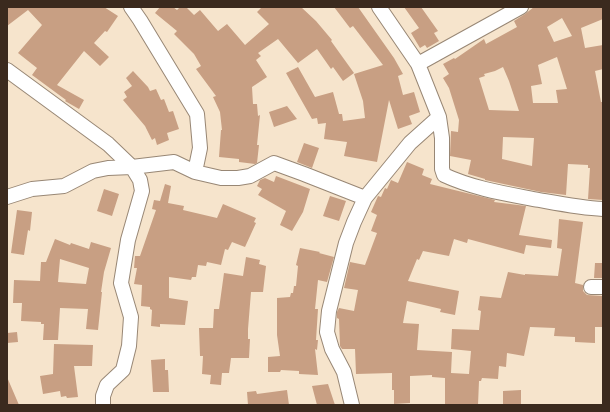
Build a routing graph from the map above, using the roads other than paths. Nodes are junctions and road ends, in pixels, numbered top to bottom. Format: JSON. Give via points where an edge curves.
{"nodes":[{"id":1,"x":131,"y":7,"type":"edge"},
{"id":2,"x":379,"y":7,"type":"edge"},
{"id":3,"x":521,"y":7,"type":"edge"},
{"id":4,"x":418,"y":64,"type":"junction"},
{"id":5,"x":7,"y":70,"type":"edge"},
{"id":6,"x":439,"y":117,"type":"junction"},
{"id":7,"x":132,"y":167,"type":"junction"},
{"id":8,"x":195,"y":172,"type":"junction"},
{"id":9,"x":7,"y":197,"type":"edge"},
{"id":10,"x":365,"y":198,"type":"junction"},
{"id":11,"x":603,"y":209,"type":"edge"},
{"id":12,"x":103,"y":405,"type":"edge"},
{"id":13,"x":352,"y":405,"type":"edge"}],
"edges":[{"from":1,"to":8,"type":"street","via":[[197,114],[200,148]]},
{"from":2,"to":4,"type":"street"},
{"from":3,"to":4,"type":"street"},
{"from":4,"to":6,"type":"street"},
{"from":5,"to":7,"type":"street","via":[[108,144]]},
{"from":6,"to":10,"type":"street","via":[[410,143]]},
{"from":6,"to":11,"type":"street","via":[[444,175],[463,183],[504,193],[582,208]]},
{"from":7,"to":8,"type":"street","via":[[174,162]]},
{"from":7,"to":9,"type":"street","via":[[93,171],[64,186],[32,189]]},
{"from":7,"to":12,"type":"street","via":[[140,180],[142,191],[128,240],[120,283],[131,317],[129,346],[123,370],[107,385]]},
{"from":8,"to":10,"type":"street","via":[[221,178],[238,178],[250,176],[274,163]]},
{"from":10,"to":13,"type":"street","via":[[346,243],[331,303],[327,332],[332,349],[344,372]]}]}
